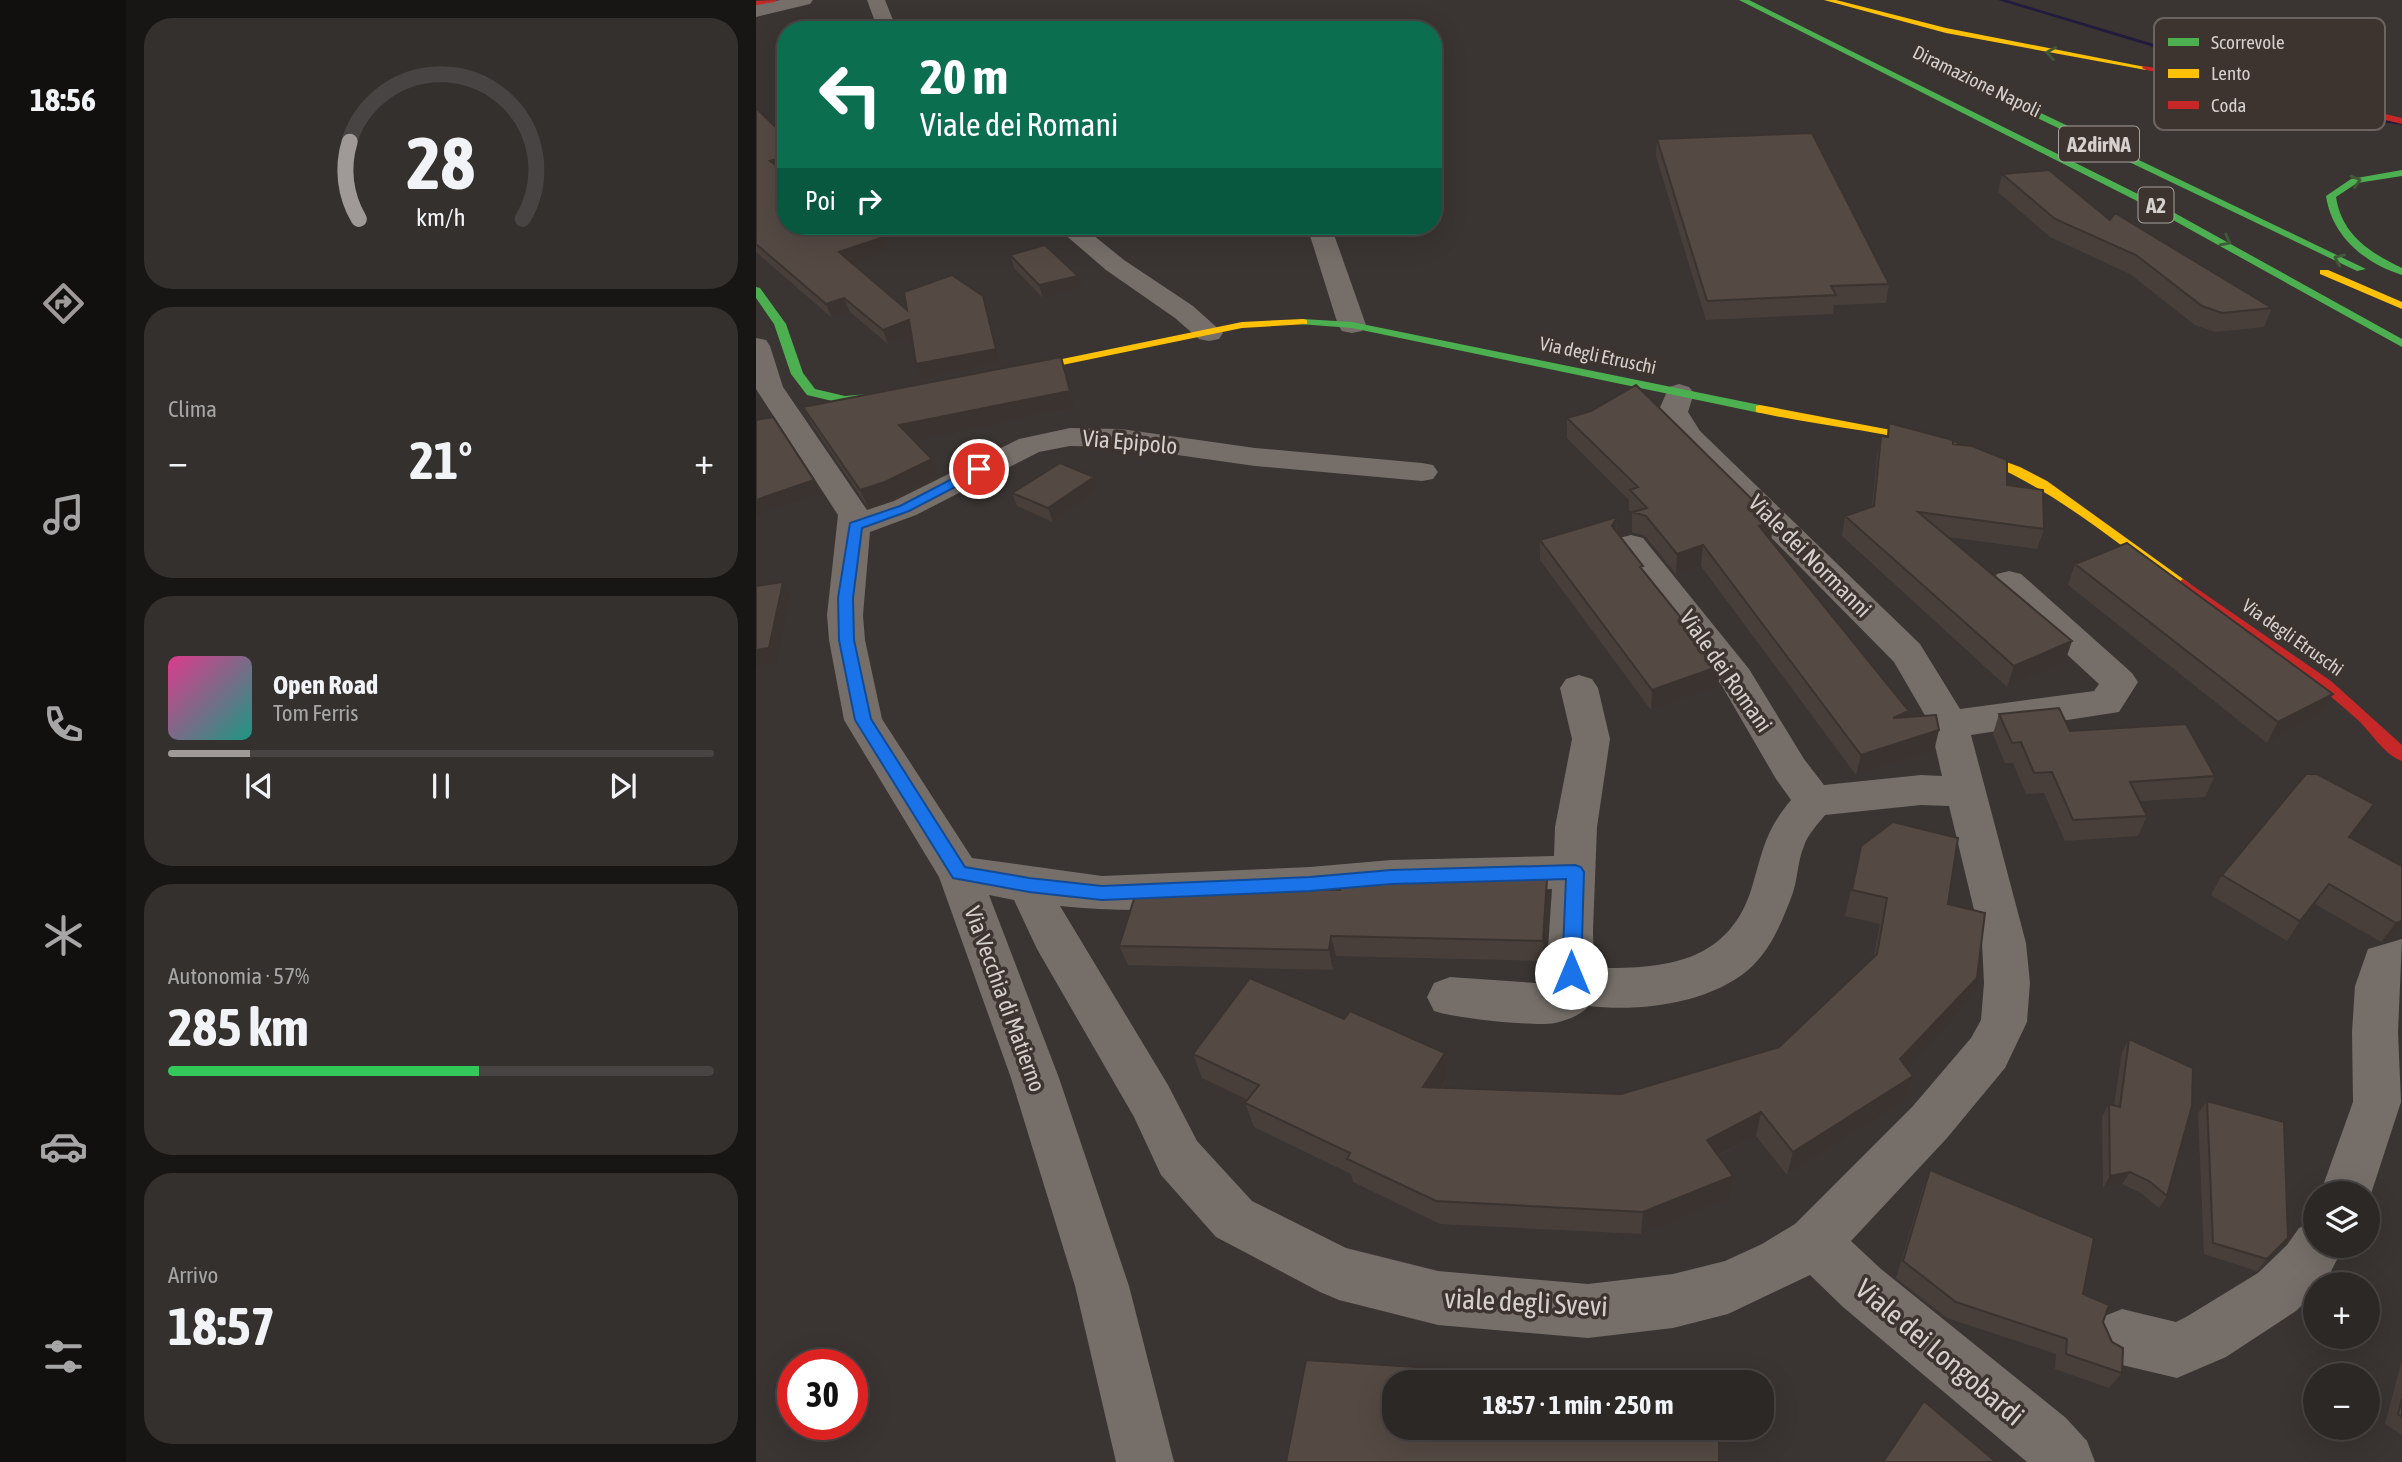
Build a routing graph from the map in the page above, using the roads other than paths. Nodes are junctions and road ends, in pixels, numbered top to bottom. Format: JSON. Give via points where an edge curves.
{"nodes":[{"id":1,"x":772,"y":0,"type":"edge"},
{"id":2,"x":804,"y":0,"type":"edge"},
{"id":3,"x":876,"y":0,"type":"edge"},
{"id":4,"x":1743,"y":0,"type":"edge"},
{"id":5,"x":1762,"y":0,"type":"edge"},
{"id":6,"x":1828,"y":0,"type":"edge"},
{"id":7,"x":756,"y":3,"type":"edge"},
{"id":8,"x":1809,"y":6,"type":"dead end"},
{"id":9,"x":756,"y":10,"type":"edge"},
{"id":10,"x":1834,"y":18,"type":"dead end"},
{"id":11,"x":884,"y":21,"type":"edge"},
{"id":12,"x":1897,"y":48,"type":"dead end"},
{"id":13,"x":2154,"y":69,"type":"edge"},
{"id":14,"x":2385,"y":117,"type":"edge"},
{"id":15,"x":2402,"y":121,"type":"edge"},
{"id":16,"x":2402,"y":173,"type":"edge"},
{"id":17,"x":2236,"y":231,"type":"dead end"},
{"id":18,"x":1078,"y":235,"type":"edge"},
{"id":19,"x":1309,"y":235,"type":"edge"},
{"id":20,"x":1321,"y":235,"type":"edge"},
{"id":21,"x":2307,"y":265,"type":"dead end"},
{"id":22,"x":2402,"y":272,"type":"edge"},
{"id":23,"x":2402,"y":286,"type":"edge"},
{"id":24,"x":756,"y":290,"type":"edge"},
{"id":25,"x":2402,"y":306,"type":"edge"},
{"id":26,"x":1345,"y":324,"type":"junction"},
{"id":27,"x":1209,"y":333,"type":"junction"},
{"id":28,"x":2402,"y":344,"type":"edge"},
{"id":29,"x":756,"y":346,"type":"edge"},
{"id":30,"x":991,"y":377,"type":"edge"},
{"id":31,"x":1679,"y":393,"type":"junction"},
{"id":32,"x":815,"y":394,"type":"junction"},
{"id":33,"x":903,"y":394,"type":"edge"},
{"id":34,"x":782,"y":407,"type":"junction"},
{"id":35,"x":1422,"y":472,"type":"dead end"},
{"id":36,"x":855,"y":526,"type":"junction"},
{"id":37,"x":1631,"y":545,"type":"edge"},
{"id":38,"x":2010,"y":583,"type":"dead end"},
{"id":39,"x":1579,"y":688,"type":"dead end"},
{"id":40,"x":1949,"y":724,"type":"junction"},
{"id":41,"x":2402,"y":755,"type":"edge"},
{"id":42,"x":1965,"y":792,"type":"junction"},
{"id":43,"x":1814,"y":802,"type":"junction"},
{"id":44,"x":1575,"y":872,"type":"junction"},
{"id":45,"x":959,"y":873,"type":"junction"},
{"id":46,"x":1029,"y":885,"type":"junction"},
{"id":47,"x":2402,"y":958,"type":"edge"},
{"id":48,"x":1578,"y":984,"type":"junction"},
{"id":49,"x":1450,"y":998,"type":"dead end"},
{"id":50,"x":2350,"y":1181,"type":"edge"},
{"id":51,"x":1814,"y":1241,"type":"junction"},
{"id":52,"x":2310,"y":1258,"type":"edge"},
{"id":53,"x":2122,"y":1337,"type":"dead end"},
{"id":54,"x":1145,"y":1462,"type":"edge"},
{"id":55,"x":2066,"y":1462,"type":"edge"}],
"edges":[{"from":1,"to":7,"type":"main road"},
{"from":2,"to":9,"type":"street"},
{"from":3,"to":11,"type":"street"},
{"from":4,"to":28,"type":"main road","number":"A2","one_way":true,"via":[[2191,223]]},
{"from":5,"to":17,"type":"main road","name":"Diramazione Napoli","number":"A2dirNA"},
{"from":13,"to":6,"type":"main road","one_way":true,"via":[[1970,38]]},
{"from":8,"to":10,"type":"main road"},
{"from":23,"to":12,"type":"main road","name":"Diramazione Napoli","number":"A2dirNA","one_way":true},
{"from":15,"to":14,"type":"main road","one_way":true},
{"from":22,"to":16,"type":"main road","one_way":true,"via":[[2343,234],[2330,205],[2331,196],[2345,184]]},
{"from":18,"to":27,"type":"street"},
{"from":19,"to":26,"type":"street"},
{"from":20,"to":26,"type":"street"},
{"from":21,"to":25,"type":"main road"},
{"from":24,"to":32,"type":"main road","via":[[784,333],[793,368],[805,388]]},
{"from":26,"to":27,"type":"main road","name":"Via degli Etruschi","via":[[1272,323]]},
{"from":26,"to":31,"type":"main road","name":"Via degli Etruschi"},
{"from":27,"to":30,"type":"main road","name":"Via degli Etruschi"},
{"from":29,"to":34,"type":"street","via":[[769,387]]},
{"from":31,"to":40,"type":"street","name":"Viale dei Normanni","via":[[1673,412],[1689,437],[1907,653]]},
{"from":31,"to":41,"type":"main road","name":"Via degli Etruschi","via":[[1949,445],[2015,470],[2042,484],[2334,691]]},
{"from":32,"to":33,"type":"main road","via":[[844,400]]},
{"from":32,"to":34,"type":"street"},
{"from":34,"to":36,"type":"street","via":[[854,515]]},
{"from":35,"to":36,"type":"street","name":"Via Epipolo","via":[[1255,457],[1121,438],[1070,437],[1030,445],[905,508]]},
{"from":36,"to":45,"type":"street","name":"Via Vecchia di Matierno","via":[[845,615],[863,720]]},
{"from":37,"to":43,"type":"street","name":"Viale dei Romani","via":[[1736,678]]},
{"from":38,"to":40,"type":"street","via":[[2119,682],[2106,703]]},
{"from":39,"to":44,"type":"street","via":[[1591,739],[1576,827]]},
{"from":40,"to":42,"type":"street","name":"Viale dei Normanni"},
{"from":42,"to":43,"type":"street","via":[[1921,790]]},
{"from":42,"to":51,"type":"street","name":"viale degli Svevi","via":[[2004,943],[2004,1022],[1988,1053],[1930,1122]]},
{"from":43,"to":48,"type":"street","via":[[1783,844],[1759,927],[1736,955],[1680,982],[1648,987]]},
{"from":44,"to":46,"type":"street","via":[[1102,893]]},
{"from":44,"to":48,"type":"street","via":[[1570,963]]},
{"from":45,"to":46,"type":"street"},
{"from":45,"to":54,"type":"street","name":"Via Vecchia di Matierno","via":[[1102,1286]]},
{"from":46,"to":51,"type":"street","name":"viale degli Svevi","via":[[1053,936],[1151,1101],[1179,1158],[1234,1219],[1339,1273],[1438,1298],[1588,1311],[1673,1301],[1727,1287],[1781,1263]]},
{"from":47,"to":50,"type":"street","via":[[2384,961],[2378,986],[2377,1102]]},
{"from":48,"to":49,"type":"street","via":[[1563,1002],[1550,1004]]},
{"from":51,"to":55,"type":"street","name":"Viale dei Longobardi","via":[[1862,1288],[2045,1439]]},
{"from":52,"to":53,"type":"street","via":[[2277,1292],[2206,1338],[2177,1350]]}]}
